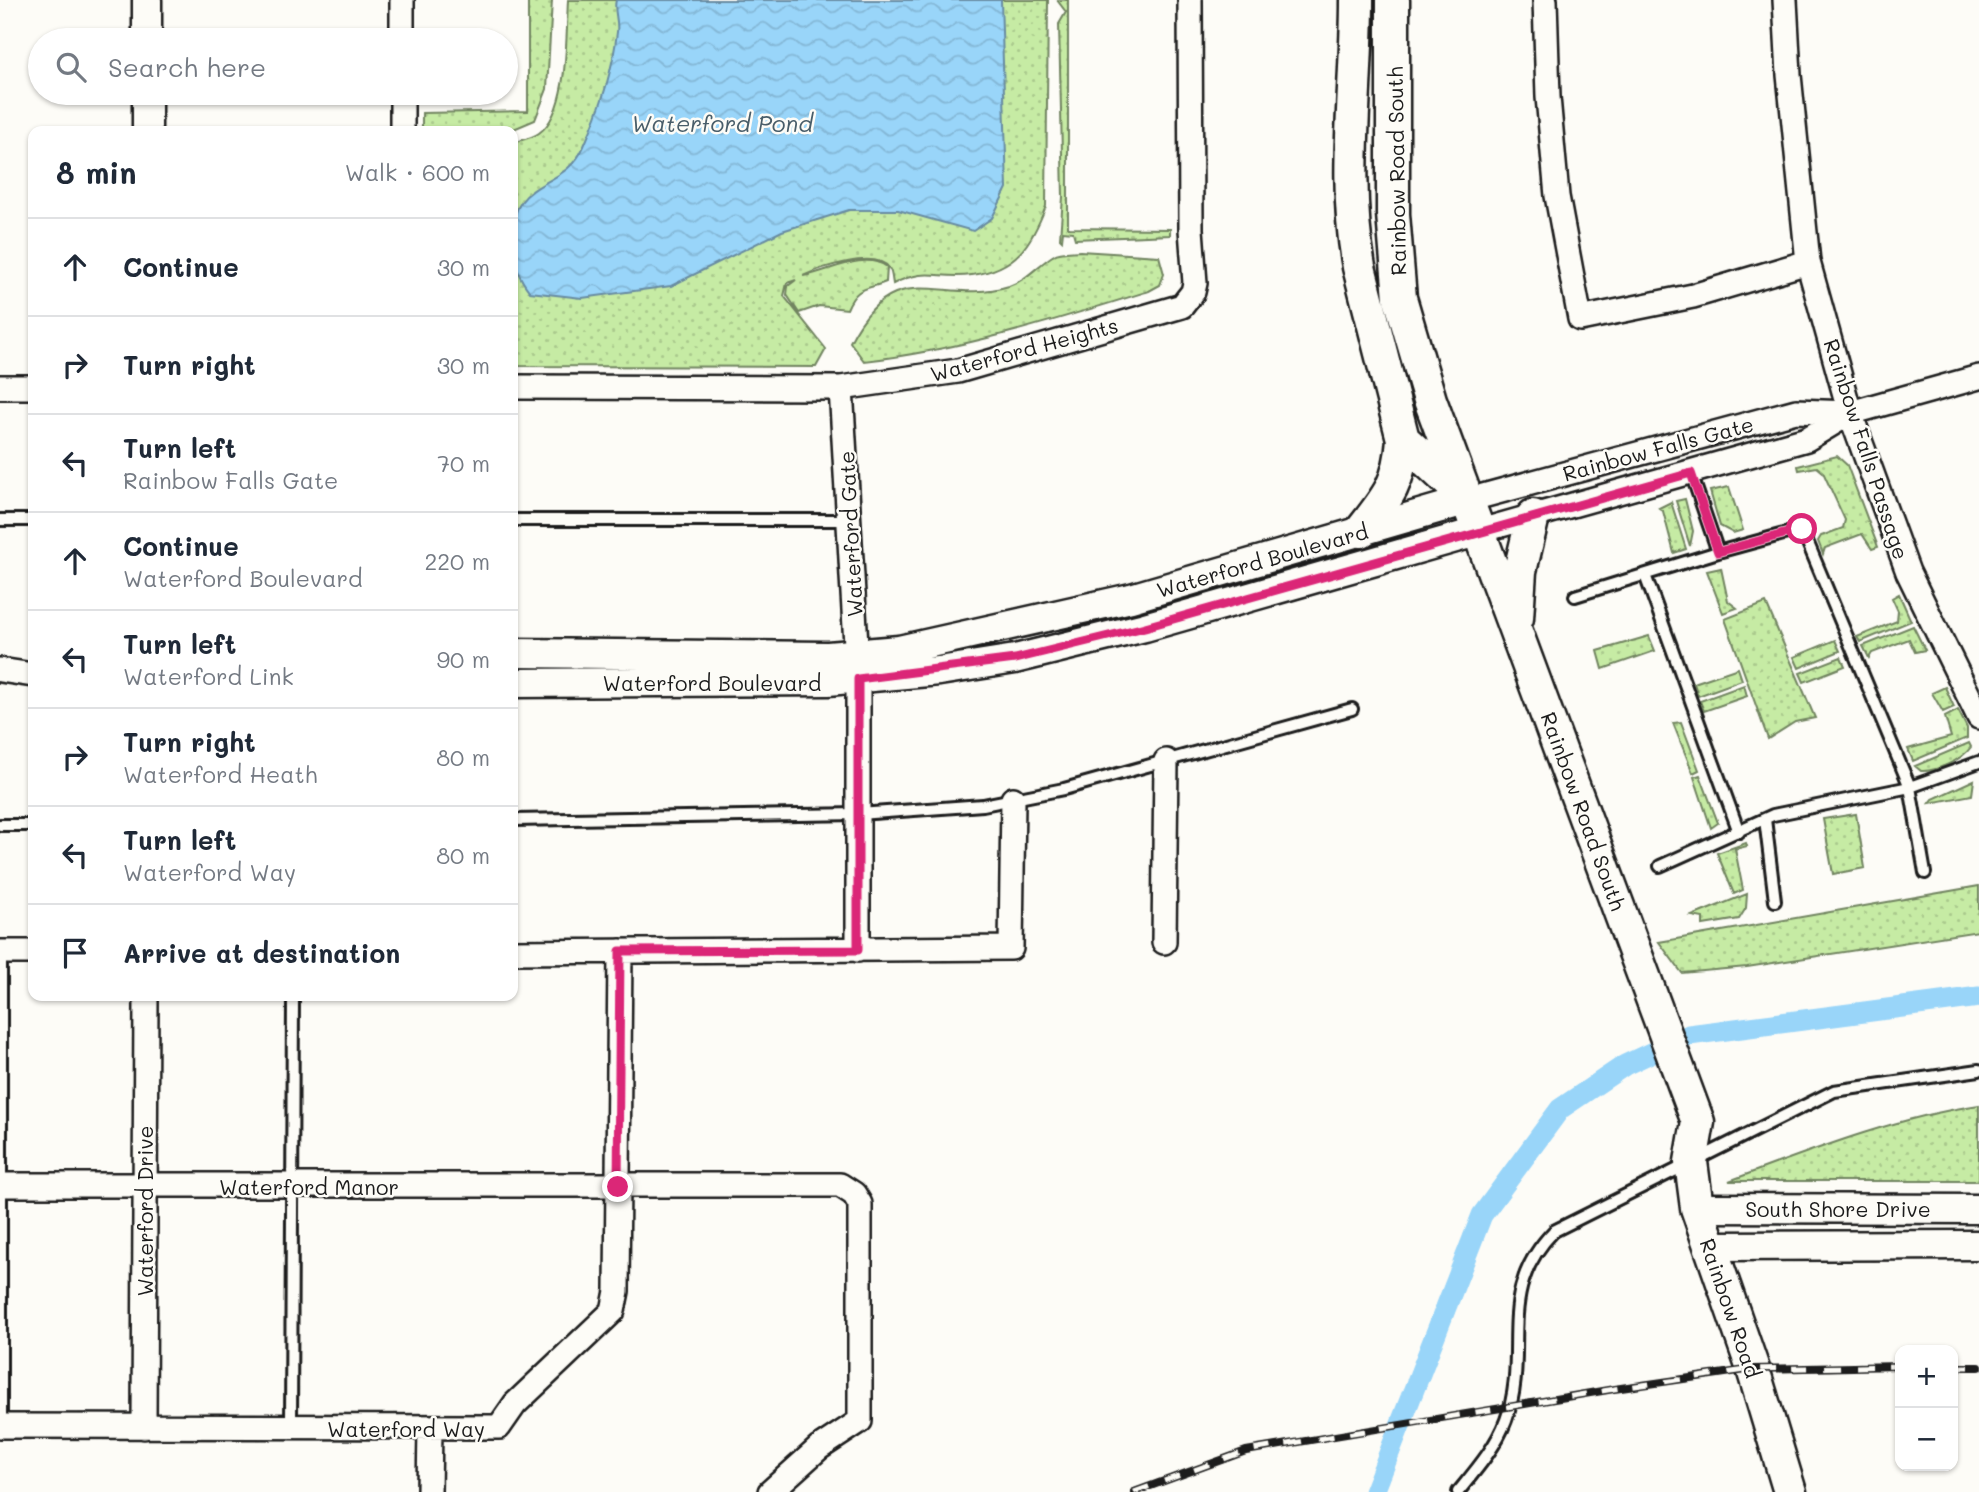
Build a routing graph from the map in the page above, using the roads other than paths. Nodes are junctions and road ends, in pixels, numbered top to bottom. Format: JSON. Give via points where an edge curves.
{"nodes":[{"id":1,"x":147,"y":0,"type":"edge"},
{"id":2,"x":402,"y":0,"type":"edge"},
{"id":3,"x":1190,"y":0,"type":"edge"},
{"id":4,"x":1357,"y":0,"type":"edge"},
{"id":5,"x":1393,"y":0,"type":"edge"},
{"id":6,"x":1545,"y":0,"type":"edge"},
{"id":7,"x":1785,"y":0,"type":"edge"},
{"id":8,"x":147,"y":28,"type":"edge"},
{"id":9,"x":402,"y":28,"type":"edge"},
{"id":10,"x":147,"y":105,"type":"edge"},
{"id":11,"x":402,"y":105,"type":"edge"},
{"id":12,"x":147,"y":126,"type":"edge"},
{"id":13,"x":402,"y":126,"type":"edge"},
{"id":14,"x":1808,"y":262,"type":"junction"},
{"id":15,"x":1979,"y":377,"type":"edge"},
{"id":16,"x":0,"y":387,"type":"edge"},
{"id":17,"x":28,"y":387,"type":"edge"},
{"id":18,"x":518,"y":387,"type":"edge"},
{"id":19,"x":841,"y":388,"type":"junction"},
{"id":20,"x":1850,"y":413,"type":"junction"},
{"id":21,"x":1403,"y":439,"type":"junction"},
{"id":22,"x":1691,"y":473,"type":"junction"},
{"id":23,"x":1468,"y":500,"type":"junction"},
{"id":24,"x":1533,"y":516,"type":"junction"},
{"id":25,"x":0,"y":520,"type":"edge"},
{"id":26,"x":28,"y":520,"type":"edge"},
{"id":27,"x":518,"y":520,"type":"edge"},
{"id":28,"x":850,"y":520,"type":"junction"},
{"id":29,"x":1361,"y":531,"type":"junction"},
{"id":30,"x":1480,"y":531,"type":"junction"},
{"id":31,"x":1718,"y":552,"type":"junction"},
{"id":32,"x":1645,"y":575,"type":"junction"},
{"id":33,"x":1575,"y":596,"type":"dead end"},
{"id":34,"x":1517,"y":626,"type":"junction"},
{"id":35,"x":518,"y":653,"type":"edge"},
{"id":36,"x":857,"y":666,"type":"junction"},
{"id":37,"x":28,"y":667,"type":"edge"},
{"id":38,"x":5,"y":670,"type":"edge"},
{"id":39,"x":28,"y":674,"type":"edge"},
{"id":40,"x":518,"y":682,"type":"edge"},
{"id":41,"x":1352,"y":709,"type":"dead end"},
{"id":42,"x":1979,"y":717,"type":"edge"},
{"id":43,"x":1166,"y":761,"type":"junction"},
{"id":44,"x":1979,"y":762,"type":"edge"},
{"id":45,"x":1910,"y":787,"type":"junction"},
{"id":46,"x":1013,"y":799,"type":"junction"},
{"id":47,"x":859,"y":814,"type":"junction"},
{"id":48,"x":1765,"y":819,"type":"junction"},
{"id":49,"x":518,"y":820,"type":"edge"},
{"id":50,"x":0,"y":825,"type":"edge"},
{"id":51,"x":28,"y":825,"type":"edge"},
{"id":52,"x":1739,"y":832,"type":"junction"},
{"id":53,"x":1660,"y":866,"type":"dead end"},
{"id":54,"x":1925,"y":873,"type":"dead end"},
{"id":55,"x":1775,"y":901,"type":"dead end"},
{"id":56,"x":1164,"y":942,"type":"dead end"},
{"id":57,"x":858,"y":950,"type":"junction"},
{"id":58,"x":518,"y":951,"type":"edge"},
{"id":59,"x":620,"y":951,"type":"junction"},
{"id":60,"x":0,"y":952,"type":"edge"},
{"id":61,"x":28,"y":952,"type":"edge"},
{"id":62,"x":146,"y":1001,"type":"edge"},
{"id":63,"x":293,"y":1001,"type":"edge"},
{"id":64,"x":1979,"y":1070,"type":"edge"},
{"id":65,"x":1698,"y":1122,"type":"joint"},
{"id":66,"x":1691,"y":1162,"type":"junction"},
{"id":67,"x":1,"y":1185,"type":"edge"},
{"id":68,"x":143,"y":1185,"type":"junction"},
{"id":69,"x":293,"y":1186,"type":"junction"},
{"id":70,"x":618,"y":1187,"type":"junction"},
{"id":71,"x":1697,"y":1208,"type":"junction"},
{"id":72,"x":1979,"y":1209,"type":"edge"},
{"id":73,"x":1979,"y":1245,"type":"edge"},
{"id":74,"x":1709,"y":1246,"type":"junction"},
{"id":75,"x":1,"y":1426,"type":"edge"},
{"id":76,"x":144,"y":1427,"type":"junction"},
{"id":77,"x":291,"y":1428,"type":"junction"},
{"id":78,"x":430,"y":1428,"type":"junction"},
{"id":79,"x":429,"y":1492,"type":"edge"},
{"id":80,"x":770,"y":1492,"type":"edge"},
{"id":81,"x":1458,"y":1492,"type":"edge"},
{"id":82,"x":1790,"y":1492,"type":"edge"}],
"edges":[{"from":1,"to":8,"type":"street"},
{"from":2,"to":9,"type":"street"},
{"from":3,"to":19,"type":"street","name":"Waterford Heights","via":[[1195,283],[1189,299],[1172,310],[958,371]]},
{"from":4,"to":21,"type":"main road","name":"Rainbow Road South","via":[[1351,161],[1354,240]]},
{"from":5,"to":23,"type":"main road","name":"Rainbow Road South","via":[[1393,214],[1400,298],[1430,400]]},
{"from":6,"to":14,"type":"street","via":[[1557,196],[1580,319],[1693,296]]},
{"from":7,"to":14,"type":"street","name":"Rainbow Falls Passage"},
{"from":10,"to":12,"type":"street"},
{"from":11,"to":13,"type":"street"},
{"from":14,"to":20,"type":"street","name":"Rainbow Falls Passage"},
{"from":15,"to":20,"type":"street","name":"Rainbow Falls Gate"},
{"from":16,"to":17,"type":"street"},
{"from":18,"to":19,"type":"street","name":"Waterford Heights"},
{"from":19,"to":28,"type":"street","name":"Waterford Gate"},
{"from":20,"to":22,"type":"street","name":"Rainbow Falls Gate","via":[[1807,439]]},
{"from":20,"to":23,"type":"street","name":"Rainbow Falls Gate","via":[[1796,411]]},
{"from":20,"to":42,"type":"street","name":"Rainbow Falls Passage","via":[[1908,572]]},
{"from":21,"to":23,"type":"main road","name":"Rainbow Road South"},
{"from":21,"to":29,"type":"main road","via":[[1401,469],[1387,499]]},
{"from":22,"to":24,"type":"street","name":"Rainbow Falls Gate"},
{"from":22,"to":31,"type":"lane"},
{"from":23,"to":29,"type":"street","name":"Waterford Boulevard"},
{"from":23,"to":30,"type":"main road","name":"Rainbow Road South"},
{"from":24,"to":30,"type":"street","name":"Rainbow Falls Gate"},
{"from":24,"to":34,"type":"main road","via":[[1520,571]]},
{"from":25,"to":26,"type":"lane"},
{"from":27,"to":28,"type":"lane"},
{"from":28,"to":36,"type":"street","name":"Waterford Gate"},
{"from":29,"to":36,"type":"street","name":"Waterford Boulevard","via":[[1131,598],[900,650]]},
{"from":30,"to":34,"type":"main road","name":"Rainbow Road South"},
{"from":30,"to":36,"type":"street","name":"Waterford Boulevard","via":[[1145,627],[1015,659]]},
{"from":31,"to":32,"type":"lane"},
{"from":31,"to":45,"type":"lane","via":[[1802,529]]},
{"from":32,"to":33,"type":"lane"},
{"from":32,"to":52,"type":"lane"},
{"from":34,"to":65,"type":"main road","name":"Rainbow Road South"},
{"from":35,"to":36,"type":"street","name":"Waterford Boulevard"},
{"from":36,"to":40,"type":"street","name":"Waterford Boulevard"},
{"from":36,"to":47,"type":"street","name":"Waterford Gate"},
{"from":37,"to":38,"type":"street"},
{"from":38,"to":39,"type":"street"},
{"from":41,"to":43,"type":"lane"},
{"from":43,"to":46,"type":"lane"},
{"from":43,"to":56,"type":"street"},
{"from":44,"to":45,"type":"lane"},
{"from":45,"to":48,"type":"lane"},
{"from":45,"to":54,"type":"lane"},
{"from":46,"to":47,"type":"lane"},
{"from":46,"to":57,"type":"street","via":[[1011,948]]},
{"from":47,"to":49,"type":"lane"},
{"from":47,"to":57,"type":"street","name":"Waterford Gate"},
{"from":48,"to":52,"type":"lane"},
{"from":48,"to":55,"type":"lane"},
{"from":50,"to":51,"type":"lane"},
{"from":52,"to":53,"type":"lane"},
{"from":57,"to":59,"type":"street"},
{"from":58,"to":59,"type":"street"},
{"from":59,"to":70,"type":"street","name":"Waterford Way"},
{"from":60,"to":61,"type":"street"},
{"from":60,"to":67,"type":"lane"},
{"from":62,"to":68,"type":"street","name":"Waterford Drive"},
{"from":63,"to":69,"type":"lane"},
{"from":64,"to":66,"type":"lane","via":[[1834,1091]]},
{"from":65,"to":66,"type":"main road","name":"Rainbow Road"},
{"from":66,"to":71,"type":"main road","name":"Rainbow Road"},
{"from":66,"to":81,"type":"lane","via":[[1554,1231],[1535,1250],[1522,1283],[1515,1321],[1515,1373],[1506,1420],[1484,1460]]},
{"from":67,"to":68,"type":"street","name":"Waterford Manor"},
{"from":67,"to":75,"type":"lane"},
{"from":68,"to":69,"type":"street","name":"Waterford Manor"},
{"from":68,"to":76,"type":"street","name":"Waterford Drive"},
{"from":69,"to":70,"type":"street","name":"Waterford Manor"},
{"from":69,"to":77,"type":"lane"},
{"from":70,"to":78,"type":"street","name":"Waterford Way","via":[[613,1311],[515,1404],[499,1427]]},
{"from":70,"to":80,"type":"street","name":"Waterford Manor","via":[[841,1185],[860,1205],[860,1420],[818,1448]]},
{"from":71,"to":72,"type":"street","name":"South Shore Drive"},
{"from":71,"to":74,"type":"main road","name":"Rainbow Road"},
{"from":73,"to":74,"type":"street","name":"South Shore Drive"},
{"from":74,"to":82,"type":"main road","name":"Rainbow Road"},
{"from":75,"to":76,"type":"street","name":"Waterford Way"},
{"from":76,"to":77,"type":"street","name":"Waterford Way"},
{"from":77,"to":78,"type":"street","name":"Waterford Way"},
{"from":78,"to":79,"type":"street"}]}
